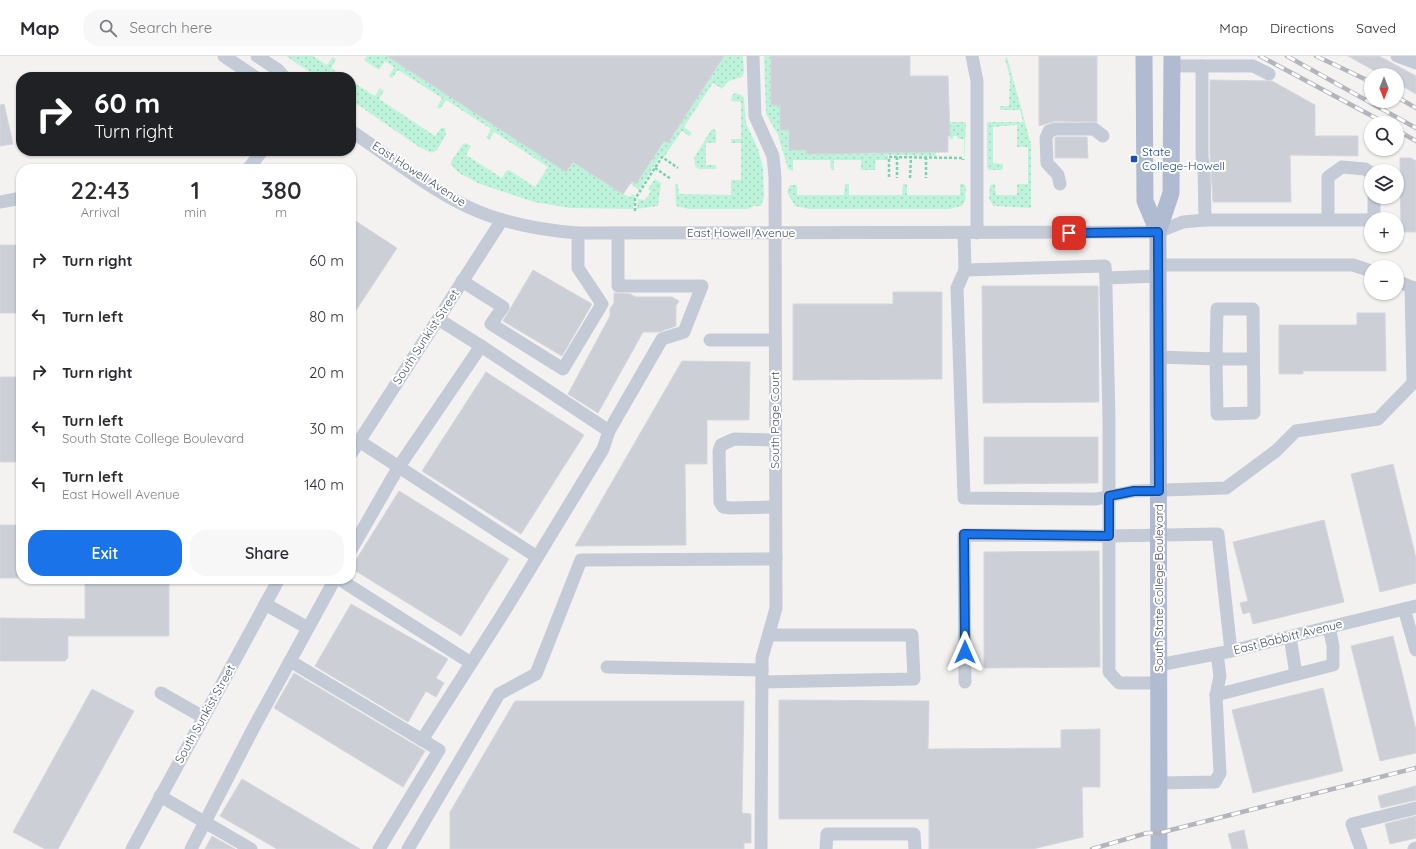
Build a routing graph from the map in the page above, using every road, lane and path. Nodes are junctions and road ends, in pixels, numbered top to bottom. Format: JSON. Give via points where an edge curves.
{"nodes":[{"id":1,"x":224,"y":56,"type":"edge"},
{"id":2,"x":257,"y":56,"type":"edge"},
{"id":3,"x":753,"y":56,"type":"edge"},
{"id":4,"x":972,"y":56,"type":"edge"},
{"id":5,"x":1144,"y":56,"type":"edge"},
{"id":6,"x":1397,"y":56,"type":"edge"},
{"id":7,"x":1172,"y":61,"type":"edge"},
{"id":8,"x":1416,"y":63,"type":"edge"},
{"id":9,"x":1202,"y":66,"type":"junction"},
{"id":10,"x":248,"y":72,"type":"edge"},
{"id":11,"x":280,"y":72,"type":"edge"},
{"id":12,"x":1269,"y":74,"type":"dead end"},
{"id":13,"x":356,"y":134,"type":"edge"},
{"id":14,"x":1103,"y":136,"type":"dead end"},
{"id":15,"x":258,"y":156,"type":"edge"},
{"id":16,"x":897,"y":157,"type":"junction"},
{"id":17,"x":911,"y":157,"type":"junction"},
{"id":18,"x":926,"y":157,"type":"junction"},
{"id":19,"x":963,"y":163,"type":"dead end"},
{"id":20,"x":252,"y":164,"type":"edge"},
{"id":21,"x":655,"y":168,"type":"junction"},
{"id":22,"x":678,"y":168,"type":"dead end"},
{"id":23,"x":1364,"y":169,"type":"edge"},
{"id":24,"x":889,"y":177,"type":"dead end"},
{"id":25,"x":897,"y":178,"type":"dead end"},
{"id":26,"x":910,"y":178,"type":"dead end"},
{"id":27,"x":926,"y":178,"type":"dead end"},
{"id":28,"x":671,"y":179,"type":"dead end"},
{"id":29,"x":1060,"y":184,"type":"dead end"},
{"id":30,"x":16,"y":199,"type":"edge"},
{"id":31,"x":0,"y":202,"type":"edge"},
{"id":32,"x":1374,"y":204,"type":"edge"},
{"id":33,"x":635,"y":211,"type":"dead end"},
{"id":34,"x":1328,"y":219,"type":"junction"},
{"id":35,"x":502,"y":220,"type":"junction"},
{"id":36,"x":1206,"y":220,"type":"junction"},
{"id":37,"x":1158,"y":232,"type":"junction"},
{"id":38,"x":578,"y":233,"type":"junction"},
{"id":39,"x":618,"y":233,"type":"junction"},
{"id":40,"x":776,"y":233,"type":"junction"},
{"id":41,"x":970,"y":233,"type":"junction"},
{"id":42,"x":1364,"y":269,"type":"edge"},
{"id":43,"x":965,"y":270,"type":"junction"},
{"id":44,"x":1158,"y":270,"type":"junction"},
{"id":45,"x":1106,"y":278,"type":"junction"},
{"id":46,"x":462,"y":281,"type":"junction"},
{"id":47,"x":1413,"y":288,"type":"edge"},
{"id":48,"x":438,"y":319,"type":"junction"},
{"id":49,"x":710,"y":340,"type":"dead end"},
{"id":50,"x":775,"y":340,"type":"junction"},
{"id":51,"x":481,"y":346,"type":"junction"},
{"id":52,"x":1158,"y":357,"type":"junction"},
{"id":53,"x":1216,"y":359,"type":"junction"},
{"id":54,"x":1253,"y":359,"type":"junction"},
{"id":55,"x":1415,"y":383,"type":"edge"},
{"id":56,"x":609,"y":431,"type":"junction"},
{"id":57,"x":775,"y":440,"type":"junction"},
{"id":58,"x":359,"y":442,"type":"junction"},
{"id":59,"x":356,"y":446,"type":"edge"},
{"id":60,"x":398,"y":468,"type":"junction"},
{"id":61,"x":1159,"y":491,"type":"junction"},
{"id":62,"x":1109,"y":496,"type":"junction"},
{"id":63,"x":775,"y":507,"type":"junction"},
{"id":64,"x":1109,"y":536,"type":"junction"},
{"id":65,"x":1159,"y":536,"type":"junction"},
{"id":66,"x":356,"y":541,"type":"edge"},
{"id":67,"x":537,"y":557,"type":"junction"},
{"id":68,"x":776,"y":559,"type":"junction"},
{"id":69,"x":276,"y":584,"type":"edge"},
{"id":70,"x":332,"y":584,"type":"edge"},
{"id":71,"x":347,"y":584,"type":"edge"},
{"id":72,"x":265,"y":604,"type":"junction"},
{"id":73,"x":1410,"y":608,"type":"edge"},
{"id":74,"x":1329,"y":627,"type":"junction"},
{"id":75,"x":308,"y":628,"type":"junction"},
{"id":76,"x":768,"y":635,"type":"junction"},
{"id":77,"x":1290,"y":637,"type":"junction"},
{"id":78,"x":1416,"y":650,"type":"edge"},
{"id":79,"x":1231,"y":651,"type":"junction"},
{"id":80,"x":1217,"y":654,"type":"junction"},
{"id":81,"x":290,"y":661,"type":"junction"},
{"id":82,"x":471,"y":663,"type":"junction"},
{"id":83,"x":1159,"y":665,"type":"junction"},
{"id":84,"x":608,"y":667,"type":"dead end"},
{"id":85,"x":1296,"y":674,"type":"junction"},
{"id":86,"x":762,"y":676,"type":"junction"},
{"id":87,"x":965,"y":682,"type":"dead end"},
{"id":88,"x":1159,"y":683,"type":"junction"},
{"id":89,"x":161,"y":692,"type":"dead end"},
{"id":90,"x":1216,"y":695,"type":"junction"},
{"id":91,"x":203,"y":717,"type":"junction"},
{"id":92,"x":422,"y":740,"type":"junction"},
{"id":93,"x":1159,"y":784,"type":"junction"},
{"id":94,"x":160,"y":796,"type":"junction"},
{"id":95,"x":1416,"y":808,"type":"edge"},
{"id":96,"x":206,"y":822,"type":"junction"},
{"id":97,"x":132,"y":849,"type":"edge"},
{"id":98,"x":191,"y":849,"type":"edge"},
{"id":99,"x":251,"y":849,"type":"edge"},
{"id":100,"x":379,"y":849,"type":"edge"},
{"id":101,"x":408,"y":849,"type":"edge"},
{"id":102,"x":760,"y":849,"type":"edge"},
{"id":103,"x":826,"y":849,"type":"edge"},
{"id":104,"x":914,"y":849,"type":"edge"},
{"id":105,"x":1159,"y":849,"type":"edge"},
{"id":106,"x":1361,"y":849,"type":"edge"}],
"edges":[{"from":1,"to":10,"type":"street"},
{"from":2,"to":11,"type":"street"},
{"from":3,"to":40,"type":"street","name":"South Page Court","via":[[755,116],[774,156]]},
{"from":4,"to":41,"type":"street","via":[[977,81]]},
{"from":5,"to":37,"type":"main road","name":"South State College Boulevard","via":[[1145,201]]},
{"from":6,"to":8,"type":"street"},
{"from":7,"to":9,"type":"street"},
{"from":7,"to":37,"type":"main road","name":"South State College Boulevard","via":[[1171,193]]},
{"from":9,"to":12,"type":"street","via":[[1253,66]]},
{"from":9,"to":36,"type":"street","via":[[1202,157]]},
{"from":13,"to":35,"type":"street","name":"East Howell Avenue","via":[[448,196]]},
{"from":14,"to":29,"type":"street","via":[[1094,129],[1049,131],[1046,138],[1047,163],[1058,175]]},
{"from":15,"to":20,"type":"street"},
{"from":16,"to":17,"type":"path"},
{"from":16,"to":24,"type":"path","via":[[890,157]]},
{"from":16,"to":25,"type":"path"},
{"from":17,"to":18,"type":"path"},
{"from":17,"to":26,"type":"path"},
{"from":18,"to":19,"type":"path","via":[[963,158]]},
{"from":18,"to":27,"type":"path"},
{"from":21,"to":22,"type":"path","via":[[662,157]]},
{"from":21,"to":28,"type":"path"},
{"from":21,"to":33,"type":"path","via":[[635,199]]},
{"from":23,"to":34,"type":"street","via":[[1342,167],[1328,177]]},
{"from":30,"to":31,"type":"street"},
{"from":32,"to":34,"type":"street","via":[[1374,216],[1369,220]]},
{"from":34,"to":36,"type":"street"},
{"from":35,"to":38,"type":"street","name":"East Howell Avenue"},
{"from":35,"to":46,"type":"street","name":"South Sunkist Street"},
{"from":36,"to":37,"type":"street","via":[[1183,222]]},
{"from":37,"to":41,"type":"street","name":"East Howell Avenue"},
{"from":37,"to":44,"type":"main road","name":"South State College Boulevard"},
{"from":38,"to":39,"type":"street","name":"East Howell Avenue"},
{"from":38,"to":46,"type":"street","via":[[578,268],[602,304],[563,369],[491,324],[503,307]]},
{"from":39,"to":40,"type":"street","name":"East Howell Avenue"},
{"from":39,"to":56,"type":"street","via":[[618,286],[702,286],[684,332],[662,339]]},
{"from":40,"to":41,"type":"street","name":"East Howell Avenue"},
{"from":40,"to":50,"type":"street","name":"South Page Court"},
{"from":41,"to":43,"type":"street"},
{"from":42,"to":44,"type":"street","via":[[1353,265]]},
{"from":43,"to":45,"type":"street","via":[[1105,266]]},
{"from":43,"to":62,"type":"street","via":[[957,288],[964,498],[1096,499]]},
{"from":44,"to":45,"type":"street"},
{"from":44,"to":52,"type":"main road","name":"South State College Boulevard"},
{"from":45,"to":62,"type":"street"},
{"from":46,"to":48,"type":"street","name":"South Sunkist Street"},
{"from":47,"to":55,"type":"street"},
{"from":48,"to":51,"type":"street"},
{"from":48,"to":58,"type":"street","name":"South Sunkist Street"},
{"from":49,"to":50,"type":"street"},
{"from":50,"to":57,"type":"street","name":"South Page Court"},
{"from":51,"to":56,"type":"street"},
{"from":51,"to":60,"type":"street"},
{"from":52,"to":53,"type":"street"},
{"from":52,"to":61,"type":"main road","name":"South State College Boulevard"},
{"from":53,"to":54,"type":"street"},
{"from":53,"to":54,"type":"street","via":[[1217,309],[1253,309]]},
{"from":53,"to":54,"type":"street","via":[[1217,414],[1254,413]]},
{"from":55,"to":61,"type":"street","via":[[1378,419],[1296,431],[1276,451],[1226,488]]},
{"from":56,"to":67,"type":"street","via":[[603,450]]},
{"from":57,"to":63,"type":"street","name":"South Page Court"},
{"from":57,"to":63,"type":"street","via":[[734,439],[721,446],[719,451],[720,502],[724,507]]},
{"from":58,"to":59,"type":"street","name":"South Sunkist Street"},
{"from":58,"to":60,"type":"street"},
{"from":60,"to":66,"type":"street"},
{"from":60,"to":67,"type":"street"},
{"from":61,"to":62,"type":"street","via":[[1134,491]]},
{"from":61,"to":65,"type":"main road","name":"South State College Boulevard"},
{"from":62,"to":64,"type":"street"},
{"from":63,"to":68,"type":"street","name":"South Page Court"},
{"from":64,"to":65,"type":"street"},
{"from":64,"to":87,"type":"street","via":[[964,534]]},
{"from":64,"to":88,"type":"street","via":[[1109,672],[1119,683]]},
{"from":65,"to":79,"type":"street","via":[[1218,534]]},
{"from":65,"to":83,"type":"main road","name":"South State College Boulevard"},
{"from":67,"to":82,"type":"street"},
{"from":68,"to":76,"type":"street","name":"South Page Court","via":[[776,608]]},
{"from":68,"to":101,"type":"street","via":[[581,560],[536,674],[499,694]]},
{"from":69,"to":72,"type":"street","name":"South Sunkist Street"},
{"from":70,"to":75,"type":"street"},
{"from":71,"to":82,"type":"street"},
{"from":72,"to":75,"type":"street"},
{"from":72,"to":91,"type":"street","name":"South Sunkist Street"},
{"from":73,"to":74,"type":"street","name":"East Babbitt Avenue"},
{"from":73,"to":78,"type":"street"},
{"from":74,"to":77,"type":"street","name":"East Babbitt Avenue"},
{"from":74,"to":85,"type":"street","via":[[1334,646],[1333,665]]},
{"from":75,"to":81,"type":"street"},
{"from":76,"to":86,"type":"street","name":"South Page Court","via":[[762,658]]},
{"from":76,"to":86,"type":"street","via":[[912,635],[914,679]]},
{"from":77,"to":79,"type":"street","name":"East Babbitt Avenue"},
{"from":77,"to":85,"type":"street"},
{"from":79,"to":80,"type":"street","name":"East Babbitt Avenue"},
{"from":80,"to":83,"type":"street","name":"East Babbitt Avenue"},
{"from":80,"to":90,"type":"street","via":[[1220,676]]},
{"from":81,"to":92,"type":"street"},
{"from":81,"to":96,"type":"street"},
{"from":82,"to":92,"type":"street"},
{"from":83,"to":88,"type":"main road","name":"South State College Boulevard"},
{"from":84,"to":86,"type":"street"},
{"from":85,"to":90,"type":"street"},
{"from":86,"to":102,"type":"street","name":"South Page Court"},
{"from":88,"to":93,"type":"main road","name":"South State College Boulevard"},
{"from":89,"to":91,"type":"street"},
{"from":90,"to":93,"type":"street","via":[[1220,773],[1215,782]]},
{"from":91,"to":94,"type":"street","name":"South Sunkist Street"},
{"from":92,"to":100,"type":"street","via":[[439,750]]},
{"from":93,"to":105,"type":"main road","name":"South State College Boulevard"},
{"from":94,"to":96,"type":"street"},
{"from":94,"to":97,"type":"street","name":"South Sunkist Street"},
{"from":95,"to":106,"type":"street","via":[[1352,824]]},
{"from":96,"to":98,"type":"street"},
{"from":96,"to":99,"type":"street"},
{"from":103,"to":104,"type":"street","via":[[827,834],[914,834]]}]}
